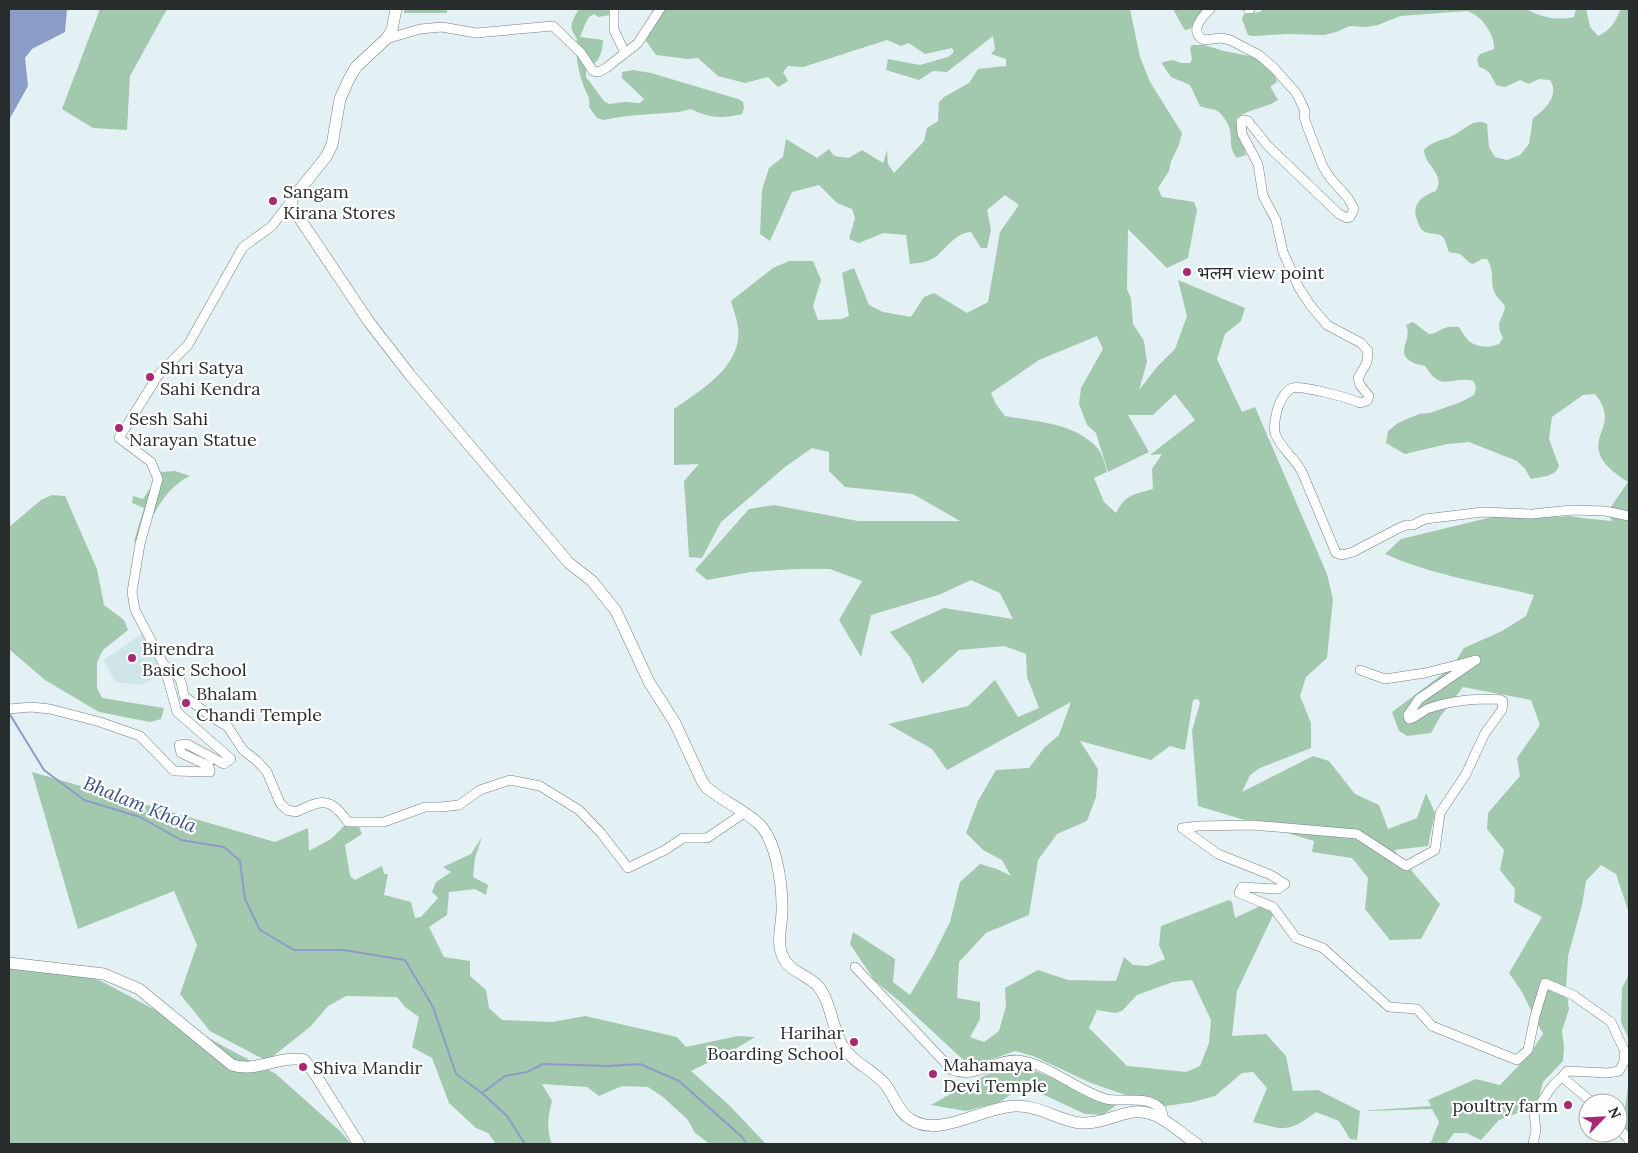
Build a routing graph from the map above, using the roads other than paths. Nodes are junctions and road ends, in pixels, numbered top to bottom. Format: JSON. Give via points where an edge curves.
{"nodes":[{"id":1,"x":396,"y":9,"type":"edge"},
{"id":2,"x":614,"y":9,"type":"edge"},
{"id":3,"x":660,"y":9,"type":"edge"},
{"id":4,"x":1210,"y":9,"type":"edge"},
{"id":5,"x":386,"y":39,"type":"junction"},
{"id":6,"x":625,"y":53,"type":"junction"},
{"id":7,"x":291,"y":202,"type":"junction"},
{"id":8,"x":1629,"y":516,"type":"edge"},
{"id":9,"x":164,"y":665,"type":"junction"},
{"id":10,"x":1360,"y":670,"type":"dead end"},
{"id":11,"x":9,"y":710,"type":"edge"},
{"id":12,"x":744,"y":814,"type":"junction"},
{"id":13,"x":9,"y":963,"type":"edge"},
{"id":14,"x":855,"y":967,"type":"dead end"},
{"id":15,"x":1562,"y":1077,"type":"junction"},
{"id":16,"x":1581,"y":1093,"type":"edge"},
{"id":17,"x":1161,"y":1118,"type":"junction"},
{"id":18,"x":356,"y":1142,"type":"edge"},
{"id":19,"x":1197,"y":1144,"type":"edge"},
{"id":20,"x":1533,"y":1144,"type":"edge"}],
"edges":[{"from":1,"to":5,"type":"main road","via":[[392,30]]},
{"from":2,"to":6,"type":"street","via":[[614,30]]},
{"from":3,"to":6,"type":"street","via":[[638,43]]},
{"from":4,"to":8,"type":"street","via":[[1199,23],[1197,35],[1204,40],[1230,40],[1259,55],[1279,74],[1300,98],[1323,166],[1354,209],[1350,217],[1339,214],[1268,146],[1248,121],[1242,121],[1242,134],[1258,164],[1263,196],[1276,220],[1284,252],[1299,288],[1328,325],[1368,351],[1367,362],[1358,378],[1369,396],[1367,401],[1360,403],[1322,392],[1292,388],[1283,397],[1274,422],[1277,437],[1302,472],[1336,552],[1345,555],[1425,519],[1483,512],[1532,514],[1572,510]]},
{"from":5,"to":6,"type":"street","via":[[420,29],[442,27],[476,34],[553,26],[581,53],[593,71],[599,72]]},
{"from":5,"to":7,"type":"main road","via":[[356,67],[349,79],[340,100],[332,145]]},
{"from":7,"to":9,"type":"street","via":[[272,226],[243,247],[188,344],[159,374],[119,438],[151,462],[158,479],[140,544],[132,592],[135,610]]},
{"from":7,"to":12,"type":"main road","via":[[369,322],[410,375],[569,563],[592,581],[616,611],[649,682],[675,723],[702,781]]},
{"from":9,"to":11,"type":"street","via":[[177,712],[231,759],[224,764],[187,744],[179,745],[180,753],[209,766],[210,772],[174,771],[140,736],[100,722],[50,709]]},
{"from":9,"to":12,"type":"street","via":[[181,677],[184,696],[228,727],[243,750],[267,772],[280,803],[287,810],[296,812],[315,803],[329,803],[348,822],[384,822],[425,807],[459,805],[480,790],[510,780],[540,786],[579,810],[628,868],[683,838],[707,838]]},
{"from":10,"to":15,"type":"street","via":[[1384,679],[1476,660],[1419,699],[1408,715],[1409,719],[1427,709],[1460,700],[1503,701],[1502,710],[1485,733],[1466,774],[1440,813],[1435,850],[1406,866],[1357,834],[1252,825],[1182,828],[1218,854],[1285,884],[1278,889],[1242,887],[1239,893],[1273,907],[1296,938],[1323,948],[1389,1006],[1417,1009],[1432,1026],[1517,1060],[1528,1050],[1546,982],[1573,995],[1611,1022],[1623,1046],[1624,1062],[1619,1071],[1567,1071]]},
{"from":12,"to":17,"type":"main road","via":[[761,826],[774,850],[782,906],[779,944],[783,959],[818,986],[843,1047],[885,1084],[908,1118],[923,1125],[945,1125],[1016,1106],[1079,1123],[1100,1122],[1134,1111],[1153,1113]]},
{"from":13,"to":18,"type":"main road","via":[[104,974],[123,980],[139,988],[232,1065],[240,1068],[291,1059],[304,1060]]},
{"from":14,"to":17,"type":"street","via":[[952,1070],[976,1072],[1001,1061],[1021,1060],[1106,1098],[1153,1103],[1161,1108]]},
{"from":15,"to":16,"type":"street"},
{"from":15,"to":20,"type":"street","via":[[1550,1088],[1534,1113],[1536,1130]]},
{"from":17,"to":19,"type":"main road"}]}
